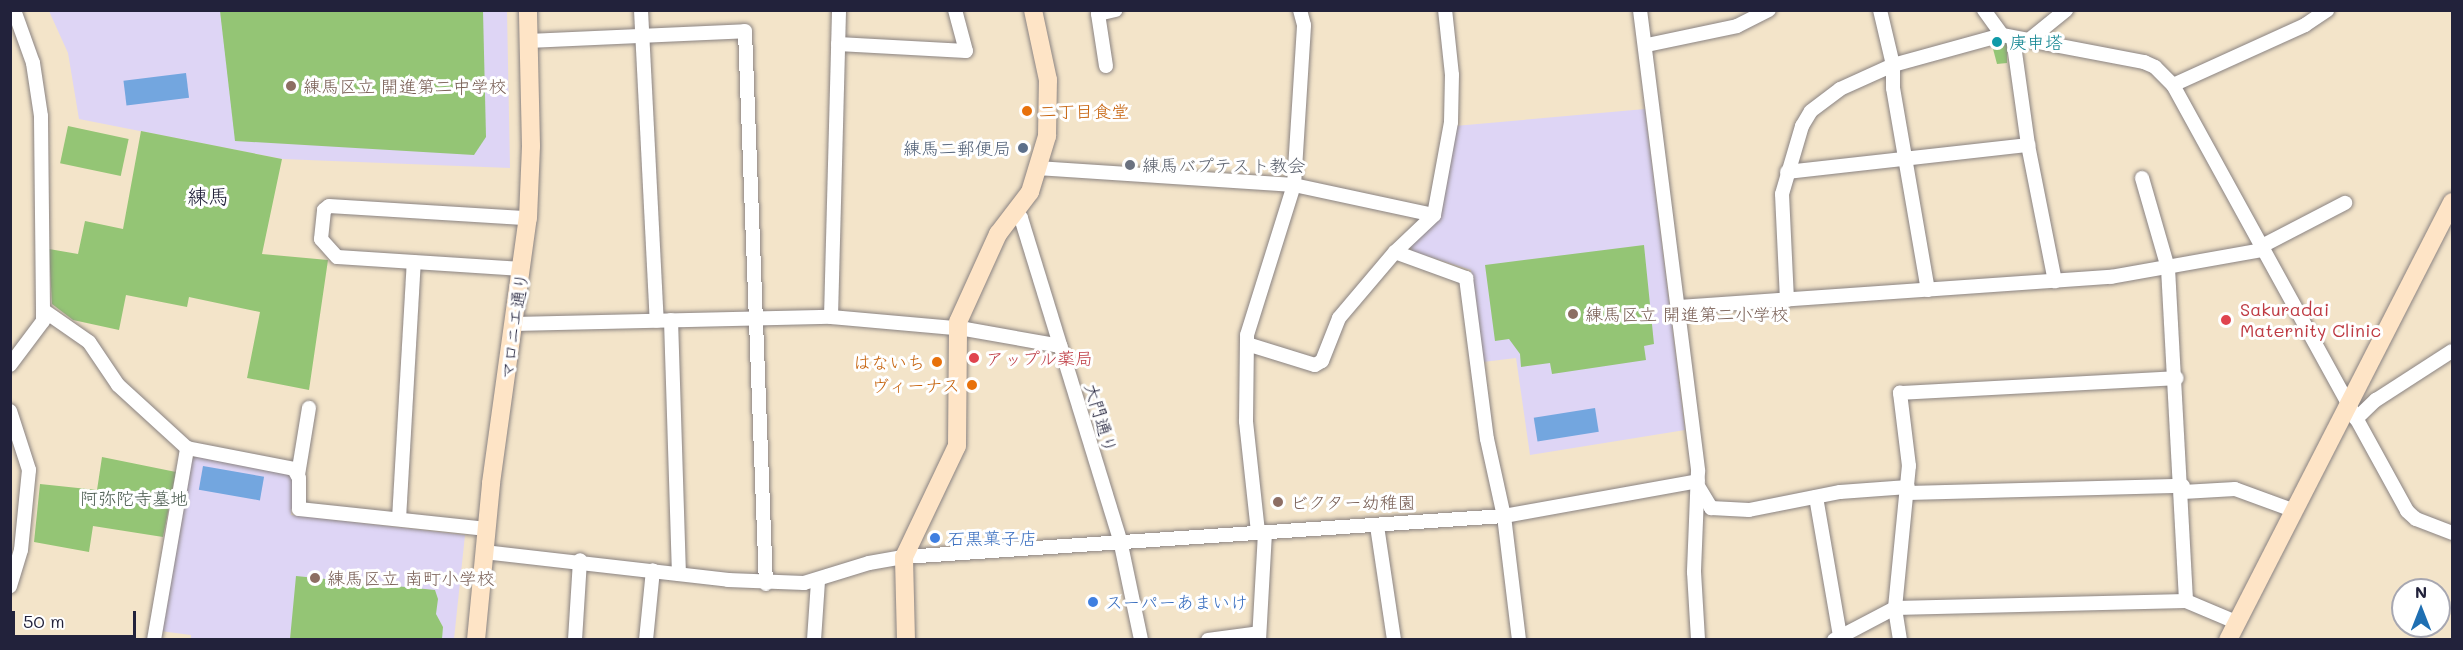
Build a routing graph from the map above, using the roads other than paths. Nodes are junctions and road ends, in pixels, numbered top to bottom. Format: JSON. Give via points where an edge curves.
{"nodes":[{"id":1,"x":14,"y":10,"type":"edge"},
{"id":2,"x":528,"y":10,"type":"edge"},
{"id":3,"x":641,"y":10,"type":"edge"},
{"id":4,"x":839,"y":10,"type":"edge"},
{"id":5,"x":955,"y":10,"type":"edge"},
{"id":6,"x":1033,"y":10,"type":"edge"},
{"id":7,"x":1116,"y":10,"type":"edge"},
{"id":8,"x":1300,"y":10,"type":"edge"},
{"id":9,"x":1445,"y":10,"type":"edge"},
{"id":10,"x":1640,"y":10,"type":"edge"},
{"id":11,"x":1769,"y":10,"type":"edge"},
{"id":12,"x":1880,"y":10,"type":"edge"},
{"id":13,"x":1984,"y":10,"type":"edge"},
{"id":14,"x":2066,"y":10,"type":"edge"},
{"id":15,"x":2327,"y":10,"type":"edge"},
{"id":16,"x":643,"y":34,"type":"junction"},
{"id":17,"x":2007,"y":36,"type":"junction"},
{"id":18,"x":2029,"y":40,"type":"junction"},
{"id":19,"x":528,"y":42,"type":"junction"},
{"id":20,"x":838,"y":44,"type":"junction"},
{"id":21,"x":1647,"y":45,"type":"junction"},
{"id":22,"x":1893,"y":65,"type":"junction"},
{"id":23,"x":1106,"y":66,"type":"dead end"},
{"id":24,"x":2172,"y":85,"type":"junction"},
{"id":25,"x":2028,"y":145,"type":"junction"},
{"id":26,"x":1906,"y":160,"type":"junction"},
{"id":27,"x":1037,"y":168,"type":"junction"},
{"id":28,"x":1787,"y":172,"type":"junction"},
{"id":29,"x":2142,"y":178,"type":"dead end"},
{"id":30,"x":1294,"y":184,"type":"junction"},
{"id":31,"x":2452,"y":202,"type":"edge"},
{"id":32,"x":2345,"y":203,"type":"dead end"},
{"id":33,"x":1014,"y":211,"type":"junction"},
{"id":34,"x":1434,"y":215,"type":"junction"},
{"id":35,"x":528,"y":218,"type":"junction"},
{"id":36,"x":2261,"y":248,"type":"junction"},
{"id":37,"x":1395,"y":252,"type":"junction"},
{"id":38,"x":414,"y":261,"type":"junction"},
{"id":39,"x":2168,"y":268,"type":"junction"},
{"id":40,"x":522,"y":269,"type":"junction"},
{"id":41,"x":2055,"y":281,"type":"junction"},
{"id":42,"x":1928,"y":290,"type":"junction"},
{"id":43,"x":1787,"y":300,"type":"junction"},
{"id":44,"x":1679,"y":307,"type":"junction"},
{"id":45,"x":43,"y":310,"type":"junction"},
{"id":46,"x":758,"y":317,"type":"junction"},
{"id":47,"x":831,"y":317,"type":"junction"},
{"id":48,"x":664,"y":320,"type":"junction"},
{"id":49,"x":514,"y":324,"type":"junction"},
{"id":50,"x":957,"y":328,"type":"junction"},
{"id":51,"x":1247,"y":344,"type":"junction"},
{"id":52,"x":1060,"y":346,"type":"junction"},
{"id":53,"x":2452,"y":351,"type":"edge"},
{"id":54,"x":10,"y":365,"type":"edge"},
{"id":55,"x":2177,"y":378,"type":"junction"},
{"id":56,"x":309,"y":408,"type":"dead end"},
{"id":57,"x":10,"y":411,"type":"edge"},
{"id":58,"x":2352,"y":412,"type":"junction"},
{"id":59,"x":187,"y":448,"type":"junction"},
{"id":60,"x":298,"y":475,"type":"junction"},
{"id":61,"x":1698,"y":484,"type":"junction"},
{"id":62,"x":2183,"y":489,"type":"junction"},
{"id":63,"x":1908,"y":490,"type":"junction"},
{"id":64,"x":1816,"y":497,"type":"junction"},
{"id":65,"x":2295,"y":511,"type":"junction"},
{"id":66,"x":1504,"y":516,"type":"junction"},
{"id":67,"x":399,"y":519,"type":"junction"},
{"id":68,"x":1377,"y":526,"type":"junction"},
{"id":69,"x":487,"y":529,"type":"junction"},
{"id":70,"x":1261,"y":532,"type":"junction"},
{"id":71,"x":2452,"y":533,"type":"edge"},
{"id":72,"x":1120,"y":540,"type":"junction"},
{"id":73,"x":484,"y":552,"type":"junction"},
{"id":74,"x":904,"y":556,"type":"junction"},
{"id":75,"x":580,"y":560,"type":"junction"},
{"id":76,"x":653,"y":570,"type":"junction"},
{"id":77,"x":679,"y":574,"type":"junction"},
{"id":78,"x":818,"y":582,"type":"junction"},
{"id":79,"x":766,"y":584,"type":"junction"},
{"id":80,"x":10,"y":586,"type":"edge"},
{"id":81,"x":2186,"y":601,"type":"junction"},
{"id":82,"x":1895,"y":608,"type":"junction"},
{"id":83,"x":2236,"y":622,"type":"junction"},
{"id":84,"x":1259,"y":636,"type":"edge"},
{"id":85,"x":1837,"y":638,"type":"edge"},
{"id":86,"x":154,"y":639,"type":"edge"},
{"id":87,"x":476,"y":639,"type":"edge"},
{"id":88,"x":575,"y":639,"type":"edge"},
{"id":89,"x":646,"y":639,"type":"edge"},
{"id":90,"x":814,"y":639,"type":"edge"},
{"id":91,"x":906,"y":639,"type":"edge"},
{"id":92,"x":1141,"y":639,"type":"edge"},
{"id":93,"x":1208,"y":639,"type":"edge"},
{"id":94,"x":1394,"y":639,"type":"edge"},
{"id":95,"x":1519,"y":639,"type":"edge"},
{"id":96,"x":1698,"y":639,"type":"edge"},
{"id":97,"x":1900,"y":639,"type":"edge"},
{"id":98,"x":2228,"y":639,"type":"edge"}],
"edges":[{"from":1,"to":45,"type":"street","via":[[33,63],[41,116]]},
{"from":2,"to":19,"type":"street","name":"マロニエ通り"},
{"from":3,"to":16,"type":"street"},
{"from":4,"to":20,"type":"street"},
{"from":5,"to":20,"type":"street","via":[[966,51]]},
{"from":6,"to":27,"type":"street","via":[[1045,56],[1050,103],[1047,136]]},
{"from":7,"to":23,"type":"street","via":[[1098,14]]},
{"from":8,"to":30,"type":"street","via":[[1304,25]]},
{"from":9,"to":34,"type":"street","via":[[1452,75],[1451,122]]},
{"from":10,"to":21,"type":"street"},
{"from":11,"to":21,"type":"street","via":[[1737,27]]},
{"from":12,"to":22,"type":"street"},
{"from":13,"to":17,"type":"street"},
{"from":14,"to":18,"type":"street"},
{"from":15,"to":24,"type":"street","via":[[2305,25]]},
{"from":16,"to":19,"type":"street"},
{"from":16,"to":46,"type":"street","via":[[745,31]]},
{"from":16,"to":48,"type":"street"},
{"from":17,"to":18,"type":"street"},
{"from":17,"to":22,"type":"street"},
{"from":17,"to":25,"type":"street"},
{"from":18,"to":24,"type":"street","via":[[2144,62],[2155,67]]},
{"from":19,"to":35,"type":"street","name":"マロニエ通り"},
{"from":20,"to":47,"type":"street"},
{"from":21,"to":44,"type":"street"},
{"from":22,"to":26,"type":"street","via":[[1893,88]]},
{"from":22,"to":28,"type":"street","via":[[1840,89],[1811,111]]},
{"from":24,"to":36,"type":"street"},
{"from":25,"to":26,"type":"street"},
{"from":25,"to":41,"type":"street"},
{"from":26,"to":28,"type":"street"},
{"from":26,"to":42,"type":"street"},
{"from":27,"to":30,"type":"street"},
{"from":27,"to":33,"type":"street","via":[[1030,192]]},
{"from":28,"to":43,"type":"street","via":[[1782,207]]},
{"from":29,"to":39,"type":"street"},
{"from":30,"to":34,"type":"street"},
{"from":30,"to":51,"type":"street"},
{"from":31,"to":58,"type":"street"},
{"from":32,"to":36,"type":"street"},
{"from":33,"to":50,"type":"street","via":[[982,264]]},
{"from":33,"to":52,"type":"street","name":"大門通り","via":[[1021,218]]},
{"from":34,"to":37,"type":"street"},
{"from":35,"to":38,"type":"street","via":[[329,206],[324,210],[321,239],[336,257]]},
{"from":35,"to":40,"type":"street","name":"マロニエ通り"},
{"from":36,"to":39,"type":"street"},
{"from":36,"to":58,"type":"street"},
{"from":37,"to":51,"type":"street","via":[[1339,318],[1322,361],[1315,364]]},
{"from":37,"to":66,"type":"street","via":[[1466,278],[1487,439]]},
{"from":38,"to":40,"type":"street"},
{"from":38,"to":67,"type":"street"},
{"from":39,"to":41,"type":"street"},
{"from":39,"to":55,"type":"street"},
{"from":40,"to":49,"type":"street","name":"マロニエ通り"},
{"from":41,"to":42,"type":"street"},
{"from":42,"to":43,"type":"street"},
{"from":43,"to":44,"type":"street"},
{"from":44,"to":61,"type":"street"},
{"from":45,"to":54,"type":"street","via":[[43,321]]},
{"from":45,"to":59,"type":"street","via":[[89,342],[118,385]]},
{"from":46,"to":47,"type":"street"},
{"from":46,"to":48,"type":"street"},
{"from":46,"to":79,"type":"street"},
{"from":47,"to":50,"type":"street"},
{"from":48,"to":49,"type":"street"},
{"from":48,"to":77,"type":"street"},
{"from":49,"to":69,"type":"street","name":"マロニエ通り"},
{"from":50,"to":52,"type":"street"},
{"from":50,"to":74,"type":"street","via":[[957,446]]},
{"from":51,"to":70,"type":"street","via":[[1246,421]]},
{"from":52,"to":72,"type":"street","name":"大門通り"},
{"from":53,"to":58,"type":"street"},
{"from":55,"to":62,"type":"street"},
{"from":55,"to":63,"type":"street","via":[[1900,393]]},
{"from":56,"to":60,"type":"street"},
{"from":57,"to":80,"type":"street","via":[[29,470],[21,550]]},
{"from":58,"to":65,"type":"street"},
{"from":58,"to":71,"type":"street","via":[[2407,511],[2415,519]]},
{"from":59,"to":60,"type":"street","via":[[291,468]]},
{"from":59,"to":86,"type":"street"},
{"from":60,"to":67,"type":"street","via":[[299,509]]},
{"from":61,"to":64,"type":"street","via":[[1711,508],[1718,510],[1749,510]]},
{"from":61,"to":66,"type":"street"},
{"from":61,"to":96,"type":"street","via":[[1694,572]]},
{"from":62,"to":63,"type":"street"},
{"from":62,"to":65,"type":"street","via":[[2235,489]]},
{"from":62,"to":81,"type":"street"},
{"from":63,"to":64,"type":"street"},
{"from":63,"to":82,"type":"street"},
{"from":64,"to":85,"type":"street"},
{"from":65,"to":83,"type":"street"},
{"from":66,"to":68,"type":"street"},
{"from":66,"to":95,"type":"street"},
{"from":67,"to":69,"type":"street"},
{"from":68,"to":70,"type":"street"},
{"from":68,"to":94,"type":"street"},
{"from":69,"to":73,"type":"street","name":"マロニエ通り"},
{"from":70,"to":72,"type":"street"},
{"from":70,"to":84,"type":"street"},
{"from":72,"to":74,"type":"street"},
{"from":72,"to":92,"type":"street","name":"大門通り"},
{"from":73,"to":75,"type":"street"},
{"from":73,"to":87,"type":"street","name":"マロニエ通り"},
{"from":74,"to":78,"type":"street","via":[[869,563]]},
{"from":74,"to":91,"type":"street"},
{"from":75,"to":76,"type":"street"},
{"from":75,"to":88,"type":"street"},
{"from":76,"to":77,"type":"street"},
{"from":76,"to":89,"type":"street"},
{"from":77,"to":79,"type":"street"},
{"from":78,"to":79,"type":"street"},
{"from":78,"to":90,"type":"street"},
{"from":81,"to":82,"type":"street"},
{"from":81,"to":83,"type":"street"},
{"from":82,"to":85,"type":"street"},
{"from":82,"to":97,"type":"street"},
{"from":83,"to":98,"type":"street"},
{"from":84,"to":93,"type":"street"}]}
